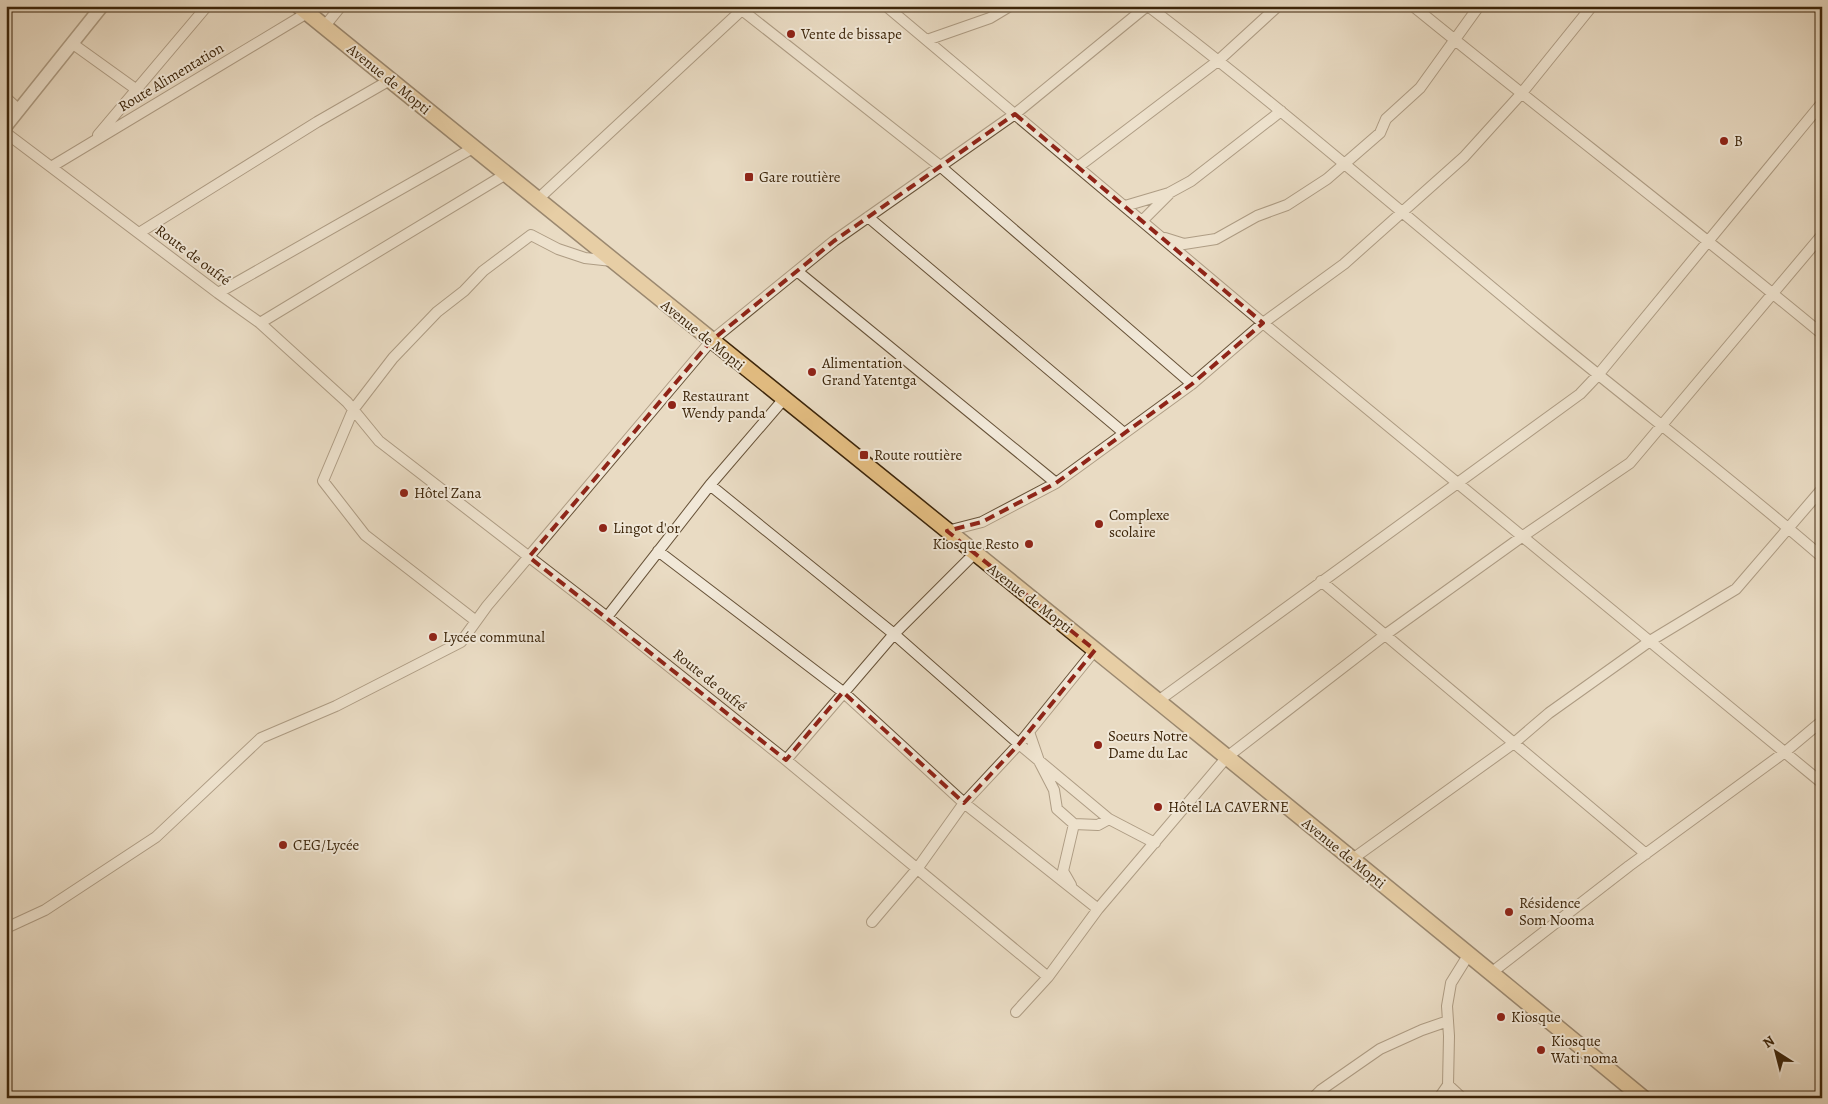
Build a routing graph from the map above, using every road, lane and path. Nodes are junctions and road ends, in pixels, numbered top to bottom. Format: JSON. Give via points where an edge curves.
{"nodes":[{"id":1,"x":102,"y":6,"type":"edge"},
{"id":2,"x":207,"y":6,"type":"edge"},
{"id":3,"x":341,"y":6,"type":"edge"},
{"id":4,"x":1010,"y":6,"type":"edge"},
{"id":5,"x":1148,"y":6,"type":"edge"},
{"id":6,"x":1278,"y":6,"type":"edge"},
{"id":7,"x":1412,"y":6,"type":"edge"},
{"id":8,"x":1479,"y":6,"type":"edge"},
{"id":9,"x":1592,"y":6,"type":"edge"},
{"id":10,"x":888,"y":7,"type":"edge"},
{"id":11,"x":744,"y":8,"type":"edge"},
{"id":12,"x":303,"y":10,"type":"edge"},
{"id":13,"x":324,"y":27,"type":"junction"},
{"id":14,"x":927,"y":40,"type":"junction"},
{"id":15,"x":1454,"y":40,"type":"junction"},
{"id":16,"x":73,"y":44,"type":"junction"},
{"id":17,"x":1219,"y":60,"type":"junction"},
{"id":18,"x":390,"y":80,"type":"junction"},
{"id":19,"x":136,"y":90,"type":"junction"},
{"id":20,"x":1521,"y":94,"type":"junction"},
{"id":21,"x":6,"y":98,"type":"edge"},
{"id":22,"x":1822,"y":103,"type":"edge"},
{"id":23,"x":19,"y":110,"type":"junction"},
{"id":24,"x":1281,"y":111,"type":"junction"},
{"id":25,"x":1016,"y":114,"type":"junction"},
{"id":26,"x":6,"y":126,"type":"edge"},
{"id":27,"x":6,"y":133,"type":"edge"},
{"id":28,"x":93,"y":141,"type":"junction"},
{"id":29,"x":473,"y":148,"type":"junction"},
{"id":30,"x":1345,"y":164,"type":"junction"},
{"id":31,"x":940,"y":166,"type":"junction"},
{"id":32,"x":51,"y":167,"type":"junction"},
{"id":33,"x":1078,"y":167,"type":"junction"},
{"id":34,"x":506,"y":174,"type":"junction"},
{"id":35,"x":1169,"y":193,"type":"junction"},
{"id":36,"x":537,"y":200,"type":"junction"},
{"id":37,"x":1125,"y":206,"type":"junction"},
{"id":38,"x":1402,"y":213,"type":"junction"},
{"id":39,"x":868,"y":217,"type":"junction"},
{"id":40,"x":1142,"y":220,"type":"junction"},
{"id":41,"x":139,"y":233,"type":"junction"},
{"id":42,"x":1822,"y":235,"type":"edge"},
{"id":43,"x":1161,"y":237,"type":"junction"},
{"id":44,"x":1708,"y":241,"type":"junction"},
{"id":45,"x":612,"y":261,"type":"junction"},
{"id":46,"x":797,"y":271,"type":"junction"},
{"id":47,"x":218,"y":293,"type":"junction"},
{"id":48,"x":1773,"y":293,"type":"junction"},
{"id":49,"x":260,"y":323,"type":"junction"},
{"id":50,"x":1263,"y":324,"type":"junction"},
{"id":51,"x":1822,"y":334,"type":"edge"},
{"id":52,"x":711,"y":341,"type":"junction"},
{"id":53,"x":1598,"y":375,"type":"junction"},
{"id":54,"x":1192,"y":384,"type":"junction"},
{"id":55,"x":783,"y":400,"type":"junction"},
{"id":56,"x":353,"y":410,"type":"junction"},
{"id":57,"x":1661,"y":426,"type":"junction"},
{"id":58,"x":1124,"y":433,"type":"junction"},
{"id":59,"x":1056,"y":483,"type":"junction"},
{"id":60,"x":1458,"y":483,"type":"junction"},
{"id":61,"x":710,"y":485,"type":"junction"},
{"id":62,"x":1822,"y":489,"type":"edge"},
{"id":63,"x":1789,"y":528,"type":"junction"},
{"id":64,"x":947,"y":532,"type":"junction"},
{"id":65,"x":1522,"y":536,"type":"junction"},
{"id":66,"x":658,"y":551,"type":"junction"},
{"id":67,"x":974,"y":554,"type":"junction"},
{"id":68,"x":529,"y":557,"type":"junction"},
{"id":69,"x":1822,"y":557,"type":"edge"},
{"id":70,"x":1321,"y":581,"type":"junction"},
{"id":71,"x":607,"y":617,"type":"junction"},
{"id":72,"x":476,"y":621,"type":"junction"},
{"id":73,"x":894,"y":634,"type":"junction"},
{"id":74,"x":1385,"y":635,"type":"junction"},
{"id":75,"x":1650,"y":641,"type":"junction"},
{"id":76,"x":1095,"y":650,"type":"junction"},
{"id":77,"x":843,"y":692,"type":"junction"},
{"id":78,"x":1158,"y":701,"type":"junction"},
{"id":79,"x":1822,"y":721,"type":"edge"},
{"id":80,"x":1029,"y":732,"type":"junction"},
{"id":81,"x":1514,"y":743,"type":"junction"},
{"id":82,"x":1019,"y":744,"type":"junction"},
{"id":83,"x":1785,"y":752,"type":"junction"},
{"id":84,"x":1227,"y":757,"type":"junction"},
{"id":85,"x":786,"y":760,"type":"junction"},
{"id":86,"x":1039,"y":761,"type":"junction"},
{"id":87,"x":1822,"y":783,"type":"edge"},
{"id":88,"x":964,"y":802,"type":"junction"},
{"id":89,"x":1109,"y":819,"type":"junction"},
{"id":90,"x":1074,"y":824,"type":"junction"},
{"id":91,"x":1155,"y":842,"type":"junction"},
{"id":92,"x":1646,"y":854,"type":"junction"},
{"id":93,"x":1351,"y":860,"type":"junction"},
{"id":94,"x":917,"y":869,"type":"junction"},
{"id":95,"x":1073,"y":889,"type":"junction"},
{"id":96,"x":1098,"y":909,"type":"junction"},
{"id":97,"x":872,"y":922,"type":"dead end"},
{"id":98,"x":6,"y":928,"type":"edge"},
{"id":99,"x":1469,"y":954,"type":"junction"},
{"id":100,"x":1491,"y":973,"type":"junction"},
{"id":101,"x":1048,"y":977,"type":"junction"},
{"id":102,"x":1016,"y":1012,"type":"dead end"},
{"id":103,"x":1448,"y":1021,"type":"junction"},
{"id":104,"x":1448,"y":1085,"type":"junction"},
{"id":105,"x":1313,"y":1098,"type":"edge"},
{"id":106,"x":1439,"y":1098,"type":"edge"},
{"id":107,"x":1462,"y":1098,"type":"edge"},
{"id":108,"x":1643,"y":1098,"type":"edge"}],
"edges":[{"from":1,"to":16,"type":"street"},
{"from":2,"to":19,"type":"street"},
{"from":3,"to":13,"type":"street"},
{"from":4,"to":14,"type":"street","via":[[990,18]]},
{"from":5,"to":17,"type":"street"},
{"from":5,"to":25,"type":"street"},
{"from":6,"to":17,"type":"street"},
{"from":7,"to":15,"type":"street"},
{"from":8,"to":15,"type":"street"},
{"from":9,"to":20,"type":"street"},
{"from":10,"to":14,"type":"street"},
{"from":11,"to":31,"type":"street"},
{"from":11,"to":36,"type":"street"},
{"from":12,"to":13,"type":"main road","name":"Avenue de Mopti"},
{"from":12,"to":28,"type":"street","name":"Route Alimentation"},
{"from":13,"to":18,"type":"main road","name":"Avenue de Mopti"},
{"from":14,"to":25,"type":"street"},
{"from":15,"to":20,"type":"street"},
{"from":15,"to":30,"type":"street","via":[[1420,88],[1386,119],[1380,133]]},
{"from":16,"to":19,"type":"street"},
{"from":16,"to":23,"type":"street"},
{"from":17,"to":24,"type":"street"},
{"from":17,"to":33,"type":"street"},
{"from":18,"to":29,"type":"main road","name":"Avenue de Mopti"},
{"from":18,"to":41,"type":"street"},
{"from":19,"to":28,"type":"street"},
{"from":20,"to":38,"type":"street","via":[[1464,157]]},
{"from":20,"to":44,"type":"street"},
{"from":21,"to":23,"type":"street"},
{"from":22,"to":44,"type":"street"},
{"from":23,"to":26,"type":"street"},
{"from":24,"to":30,"type":"street"},
{"from":24,"to":35,"type":"street","via":[[1191,181]]},
{"from":25,"to":31,"type":"street"},
{"from":25,"to":33,"type":"street"},
{"from":27,"to":32,"type":"street","name":"Route de oufré"},
{"from":28,"to":32,"type":"street","name":"Route Alimentation"},
{"from":29,"to":34,"type":"main road","name":"Avenue de Mopti"},
{"from":29,"to":47,"type":"street"},
{"from":30,"to":38,"type":"street"},
{"from":30,"to":43,"type":"street","via":[[1287,205],[1257,216],[1216,239],[1184,244]]},
{"from":31,"to":39,"type":"street"},
{"from":31,"to":54,"type":"street"},
{"from":32,"to":41,"type":"street","name":"Route de oufré"},
{"from":33,"to":37,"type":"street"},
{"from":34,"to":36,"type":"main road","name":"Avenue de Mopti"},
{"from":34,"to":49,"type":"street"},
{"from":35,"to":37,"type":"street"},
{"from":35,"to":40,"type":"street"},
{"from":36,"to":45,"type":"main road","name":"Avenue de Mopti"},
{"from":37,"to":40,"type":"street"},
{"from":38,"to":50,"type":"street","via":[[1344,264]]},
{"from":38,"to":53,"type":"street"},
{"from":39,"to":46,"type":"street"},
{"from":39,"to":58,"type":"street"},
{"from":40,"to":43,"type":"street"},
{"from":41,"to":47,"type":"street","name":"Route de oufré"},
{"from":42,"to":48,"type":"street"},
{"from":43,"to":50,"type":"street"},
{"from":44,"to":48,"type":"street"},
{"from":44,"to":53,"type":"street"},
{"from":45,"to":52,"type":"main road","name":"Avenue de Mopti"},
{"from":45,"to":56,"type":"street","via":[[586,258],[532,235],[483,271],[438,312],[393,358]]},
{"from":46,"to":52,"type":"street"},
{"from":46,"to":59,"type":"street"},
{"from":47,"to":49,"type":"street","name":"Route de oufré"},
{"from":48,"to":51,"type":"street"},
{"from":48,"to":57,"type":"street"},
{"from":49,"to":56,"type":"street","name":"Route de oufré"},
{"from":50,"to":54,"type":"street"},
{"from":50,"to":60,"type":"street"},
{"from":52,"to":55,"type":"main road","name":"Avenue de Mopti"},
{"from":52,"to":68,"type":"street"},
{"from":53,"to":57,"type":"street"},
{"from":53,"to":60,"type":"street","via":[[1580,394]]},
{"from":54,"to":58,"type":"street"},
{"from":55,"to":61,"type":"street"},
{"from":55,"to":64,"type":"main road","name":"Avenue de Mopti","via":[[882,476]]},
{"from":56,"to":68,"type":"street","name":"Route de oufré","via":[[379,440]]},
{"from":56,"to":72,"type":"street","via":[[323,481],[365,535]]},
{"from":57,"to":63,"type":"street"},
{"from":57,"to":65,"type":"street","via":[[1630,463]]},
{"from":58,"to":59,"type":"street"},
{"from":59,"to":64,"type":"street","via":[[982,522]]},
{"from":60,"to":65,"type":"street"},
{"from":60,"to":70,"type":"street"},
{"from":61,"to":66,"type":"street"},
{"from":61,"to":73,"type":"street"},
{"from":62,"to":63,"type":"street"},
{"from":63,"to":69,"type":"street"},
{"from":63,"to":75,"type":"street","via":[[1736,590]]},
{"from":64,"to":67,"type":"main road","name":"Avenue de Mopti"},
{"from":65,"to":74,"type":"street"},
{"from":65,"to":75,"type":"street"},
{"from":66,"to":71,"type":"street"},
{"from":66,"to":77,"type":"street"},
{"from":67,"to":73,"type":"street"},
{"from":67,"to":76,"type":"main road","name":"Avenue de Mopti"},
{"from":68,"to":71,"type":"street","name":"Route de oufré"},
{"from":68,"to":72,"type":"street"},
{"from":70,"to":74,"type":"street"},
{"from":70,"to":78,"type":"street"},
{"from":71,"to":85,"type":"street","name":"Route de oufré"},
{"from":72,"to":98,"type":"street","via":[[461,642],[336,706],[261,738],[156,837],[45,910]]},
{"from":73,"to":77,"type":"street"},
{"from":73,"to":82,"type":"street"},
{"from":74,"to":81,"type":"street"},
{"from":74,"to":84,"type":"street"},
{"from":75,"to":81,"type":"street","via":[[1549,713]]},
{"from":75,"to":83,"type":"street"},
{"from":76,"to":78,"type":"main road","name":"Avenue de Mopti"},
{"from":76,"to":80,"type":"street"},
{"from":77,"to":85,"type":"street"},
{"from":77,"to":88,"type":"street"},
{"from":78,"to":84,"type":"main road","name":"Avenue de Mopti"},
{"from":79,"to":83,"type":"street"},
{"from":80,"to":82,"type":"street"},
{"from":80,"to":86,"type":"street"},
{"from":81,"to":92,"type":"street"},
{"from":81,"to":93,"type":"street"},
{"from":82,"to":86,"type":"street"},
{"from":82,"to":88,"type":"street"},
{"from":83,"to":87,"type":"street"},
{"from":83,"to":92,"type":"street"},
{"from":84,"to":91,"type":"street"},
{"from":84,"to":93,"type":"main road","name":"Avenue de Mopti"},
{"from":85,"to":94,"type":"street","name":"Route de oufré"},
{"from":86,"to":89,"type":"street"},
{"from":86,"to":90,"type":"street","via":[[1054,790],[1057,809]]},
{"from":88,"to":94,"type":"street"},
{"from":88,"to":95,"type":"street"},
{"from":89,"to":90,"type":"street","via":[[1098,826]]},
{"from":89,"to":91,"type":"street"},
{"from":90,"to":95,"type":"street","via":[[1063,871]]},
{"from":91,"to":96,"type":"street"},
{"from":92,"to":100,"type":"street"},
{"from":93,"to":99,"type":"main road","name":"Avenue de Mopti"},
{"from":94,"to":97,"type":"street"},
{"from":94,"to":101,"type":"street","name":"Route de oufré"},
{"from":95,"to":96,"type":"street"},
{"from":96,"to":101,"type":"street"},
{"from":99,"to":100,"type":"main road","name":"Avenue de Mopti"},
{"from":99,"to":103,"type":"street","via":[[1451,982]]},
{"from":100,"to":108,"type":"main road","name":"Avenue de Mopti"},
{"from":101,"to":102,"type":"street"},
{"from":103,"to":104,"type":"street"},
{"from":103,"to":105,"type":"street","via":[[1380,1050]]},
{"from":104,"to":106,"type":"street"},
{"from":104,"to":107,"type":"street"}]}
